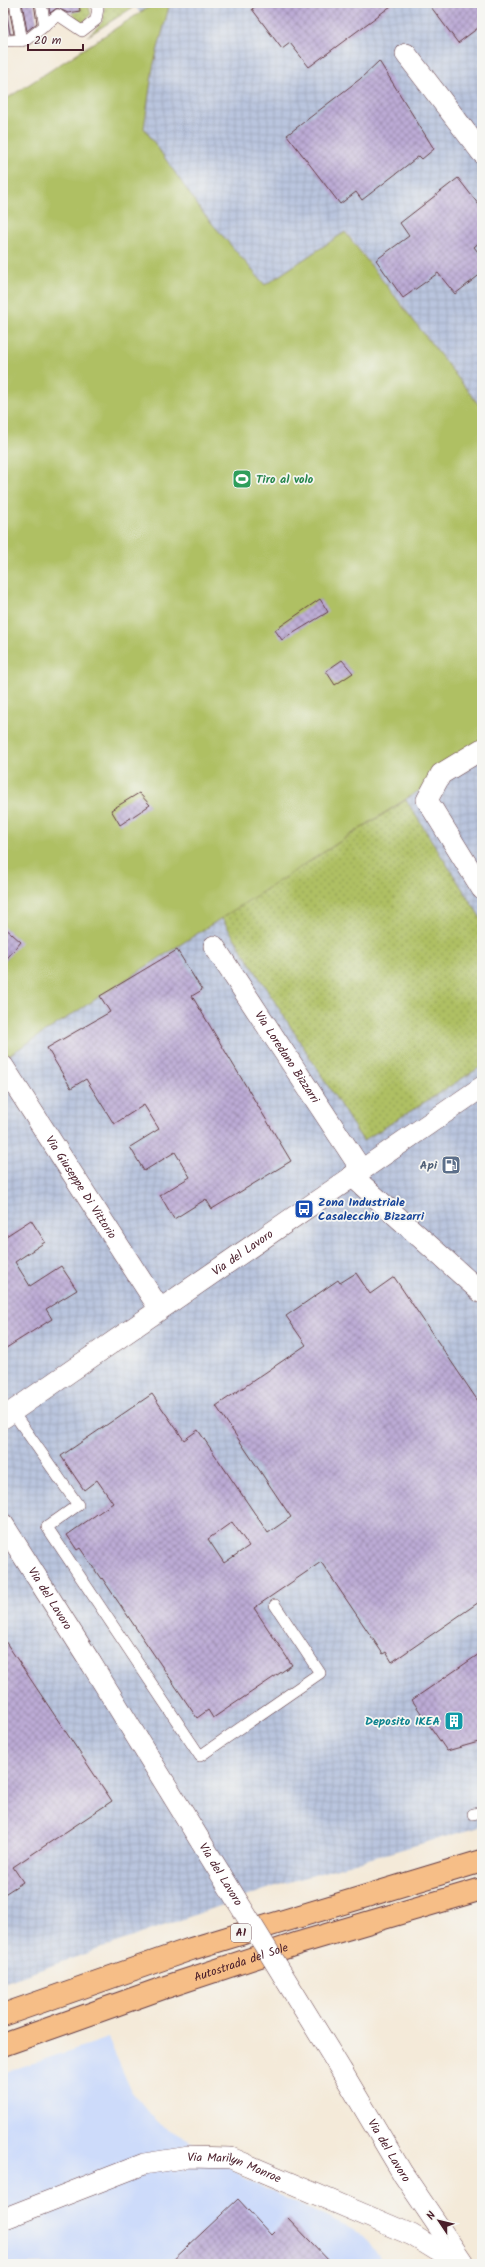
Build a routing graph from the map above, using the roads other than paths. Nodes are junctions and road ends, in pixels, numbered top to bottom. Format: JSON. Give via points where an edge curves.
{"nodes":[{"id":1,"x":15,"y":3,"type":"edge"},
{"id":2,"x":41,"y":3,"type":"edge"},
{"id":3,"x":94,"y":3,"type":"edge"},
{"id":4,"x":45,"y":26,"type":"junction"},
{"id":5,"x":22,"y":40,"type":"junction"},
{"id":6,"x":3,"y":41,"type":"edge"},
{"id":7,"x":406,"y":54,"type":"dead end"},
{"id":8,"x":482,"y":152,"type":"edge"},
{"id":9,"x":482,"y":749,"type":"edge"},
{"id":10,"x":482,"y":889,"type":"edge"},
{"id":11,"x":214,"y":946,"type":"dead end"},
{"id":12,"x":3,"y":1066,"type":"edge"},
{"id":13,"x":482,"y":1087,"type":"edge"},
{"id":14,"x":357,"y":1172,"type":"junction"},
{"id":15,"x":482,"y":1293,"type":"edge"},
{"id":16,"x":159,"y":1308,"type":"junction"},
{"id":17,"x":8,"y":1414,"type":"edge"},
{"id":18,"x":3,"y":1524,"type":"edge"},
{"id":19,"x":275,"y":1605,"type":"dead end"},
{"id":20,"x":482,"y":1861,"type":"edge"},
{"id":21,"x":482,"y":1889,"type":"edge"},
{"id":22,"x":3,"y":2015,"type":"edge"},
{"id":23,"x":3,"y":2045,"type":"edge"},
{"id":24,"x":3,"y":2219,"type":"edge"},
{"id":25,"x":455,"y":2264,"type":"edge"},
{"id":26,"x":464,"y":2264,"type":"edge"}],
"edges":[{"from":1,"to":5,"type":"lane"},
{"from":2,"to":4,"type":"lane"},
{"from":3,"to":4,"type":"lane","via":[[98,8],[96,20],[82,31],[58,15]]},
{"from":4,"to":5,"type":"lane","via":[[27,40]]},
{"from":5,"to":6,"type":"lane"},
{"from":7,"to":8,"type":"street"},
{"from":9,"to":10,"type":"street","via":[[442,774],[427,800]]},
{"from":11,"to":14,"type":"street","name":"Via Loredano Bizzarri"},
{"from":12,"to":16,"type":"street","name":"Via Giuseppe Di Vittorio"},
{"from":13,"to":14,"type":"street","name":"Via del Lavoro"},
{"from":14,"to":15,"type":"street","name":"Via Loredano Bizzarri"},
{"from":14,"to":16,"type":"street","name":"Via del Lavoro"},
{"from":16,"to":17,"type":"street","name":"Via del Lavoro"},
{"from":17,"to":19,"type":"lane","via":[[78,1505],[47,1527],[200,1756],[320,1672]]},
{"from":18,"to":26,"type":"street","name":"Via del Lavoro","bridge":true,"via":[[91,1663],[403,2174]]},
{"from":20,"to":22,"type":"highway","number":"A1","via":[[191,1949]]},
{"from":21,"to":23,"type":"highway","name":"Autostrada del Sole","number":"A1","via":[[292,1945]]},
{"from":24,"to":25,"type":"street","name":"Via Marilyn Monroe","via":[[144,2164],[190,2157],[231,2158],[405,2232]]}]}
